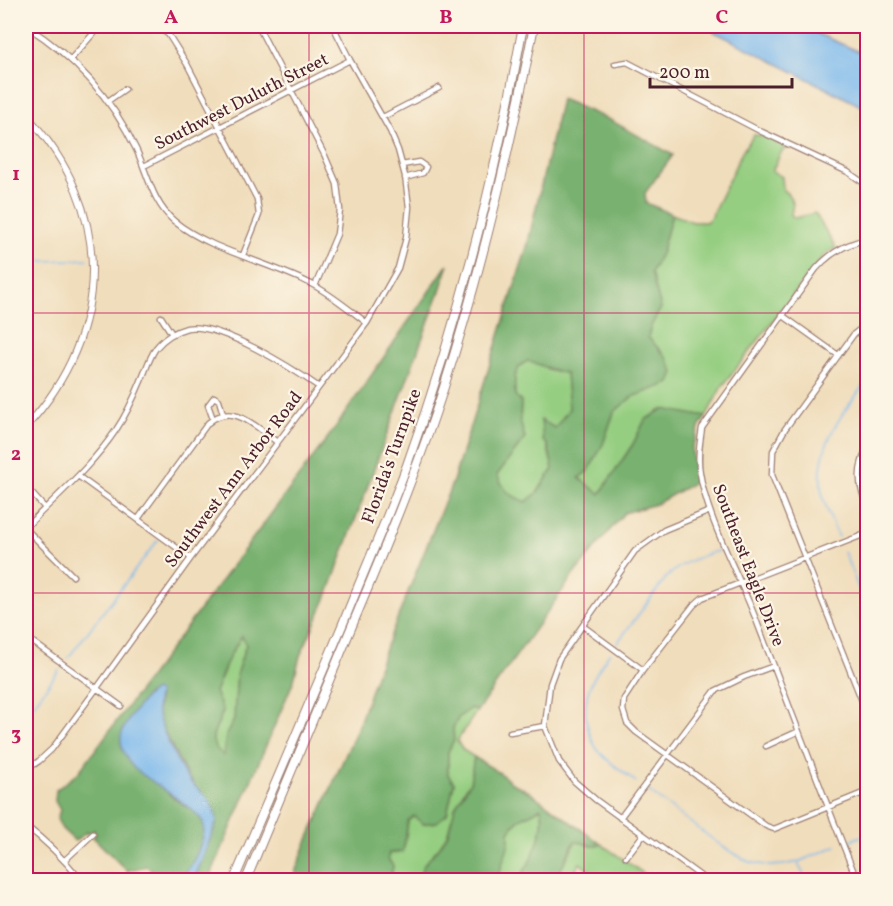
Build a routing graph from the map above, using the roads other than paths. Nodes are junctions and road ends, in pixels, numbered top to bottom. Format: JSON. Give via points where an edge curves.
{"nodes":[{"id":1,"x":26,"y":26,"type":"edge"},
{"id":2,"x":100,"y":26,"type":"edge"},
{"id":3,"x":155,"y":26,"type":"edge"},
{"id":4,"x":258,"y":26,"type":"edge"},
{"id":5,"x":333,"y":26,"type":"edge"},
{"id":6,"x":523,"y":26,"type":"edge"},
{"id":7,"x":534,"y":26,"type":"edge"},
{"id":8,"x":71,"y":58,"type":"junction"},
{"id":9,"x":350,"y":60,"type":"junction"},
{"id":10,"x":615,"y":64,"type":"dead end"},
{"id":11,"x":439,"y":88,"type":"dead end"},
{"id":12,"x":126,"y":89,"type":"dead end"},
{"id":13,"x":291,"y":91,"type":"junction"},
{"id":14,"x":108,"y":101,"type":"junction"},
{"id":15,"x":26,"y":115,"type":"edge"},
{"id":16,"x":383,"y":117,"type":"junction"},
{"id":17,"x":219,"y":126,"type":"junction"},
{"id":18,"x":402,"y":165,"type":"junction"},
{"id":19,"x":144,"y":166,"type":"junction"},
{"id":20,"x":405,"y":178,"type":"junction"},
{"id":21,"x":867,"y":186,"type":"edge"},
{"id":22,"x":867,"y":239,"type":"edge"},
{"id":23,"x":243,"y":255,"type":"junction"},
{"id":24,"x":315,"y":286,"type":"junction"},
{"id":25,"x":782,"y":315,"type":"junction"},
{"id":26,"x":161,"y":316,"type":"dead end"},
{"id":27,"x":367,"y":322,"type":"junction"},
{"id":28,"x":867,"y":323,"type":"edge"},
{"id":29,"x":172,"y":334,"type":"junction"},
{"id":30,"x":838,"y":355,"type":"junction"},
{"id":31,"x":319,"y":387,"type":"junction"},
{"id":32,"x":223,"y":414,"type":"junction"},
{"id":33,"x":213,"y":419,"type":"junction"},
{"id":34,"x":26,"y":427,"type":"edge"},
{"id":35,"x":277,"y":442,"type":"junction"},
{"id":36,"x":867,"y":445,"type":"edge"},
{"id":37,"x":78,"y":476,"type":"junction"},
{"id":38,"x":26,"y":488,"type":"edge"},
{"id":39,"x":45,"y":508,"type":"junction"},
{"id":40,"x":867,"y":508,"type":"edge"},
{"id":41,"x":710,"y":511,"type":"junction"},
{"id":42,"x":138,"y":519,"type":"junction"},
{"id":43,"x":26,"y":528,"type":"edge"},
{"id":44,"x":867,"y":533,"type":"edge"},
{"id":45,"x":191,"y":558,"type":"junction"},
{"id":46,"x":804,"y":558,"type":"junction"},
{"id":47,"x":73,"y":576,"type":"dead end"},
{"id":48,"x":741,"y":583,"type":"junction"},
{"id":49,"x":583,"y":626,"type":"junction"},
{"id":50,"x":26,"y":637,"type":"edge"},
{"id":51,"x":774,"y":666,"type":"junction"},
{"id":52,"x":644,"y":670,"type":"junction"},
{"id":53,"x":97,"y":688,"type":"junction"},
{"id":54,"x":121,"y":706,"type":"dead end"},
{"id":55,"x":867,"y":716,"type":"edge"},
{"id":56,"x":545,"y":726,"type":"junction"},
{"id":57,"x":510,"y":732,"type":"dead end"},
{"id":58,"x":797,"y":732,"type":"junction"},
{"id":59,"x":766,"y":746,"type":"dead end"},
{"id":60,"x":666,"y":755,"type":"junction"},
{"id":61,"x":26,"y":770,"type":"edge"},
{"id":62,"x":867,"y":791,"type":"edge"},
{"id":63,"x":828,"y":808,"type":"junction"},
{"id":64,"x":620,"y":818,"type":"junction"},
{"id":65,"x":26,"y":826,"type":"edge"},
{"id":66,"x":93,"y":834,"type":"dead end"},
{"id":67,"x":642,"y":835,"type":"junction"},
{"id":68,"x":626,"y":857,"type":"dead end"},
{"id":69,"x":65,"y":860,"type":"junction"},
{"id":70,"x":81,"y":880,"type":"edge"},
{"id":71,"x":234,"y":880,"type":"edge"},
{"id":72,"x":246,"y":880,"type":"edge"},
{"id":73,"x":706,"y":880,"type":"edge"},
{"id":74,"x":857,"y":880,"type":"edge"}],
"edges":[{"from":1,"to":8,"type":"street"},
{"from":2,"to":8,"type":"street"},
{"from":3,"to":17,"type":"street","via":[[175,44]]},
{"from":4,"to":13,"type":"street"},
{"from":5,"to":9,"type":"street","name":"Southwest Ann Arbor Road"},
{"from":6,"to":71,"type":"highway","name":"Florida's Turnpike","via":[[484,215],[435,384],[382,528]]},
{"from":7,"to":72,"type":"highway","name":"Florida's Turnpike","via":[[493,215],[444,388],[388,540]]},
{"from":8,"to":14,"type":"street"},
{"from":9,"to":13,"type":"street","name":"Southwest Duluth Street"},
{"from":9,"to":16,"type":"street","name":"Southwest Ann Arbor Road"},
{"from":10,"to":21,"type":"street","via":[[627,62],[848,172]]},
{"from":11,"to":16,"type":"street"},
{"from":12,"to":14,"type":"street"},
{"from":13,"to":17,"type":"street","name":"Southwest Duluth Street"},
{"from":13,"to":24,"type":"street","via":[[337,184],[337,234]]},
{"from":14,"to":19,"type":"street"},
{"from":15,"to":34,"type":"street","via":[[48,140],[84,211],[92,282],[86,322],[67,372]]},
{"from":16,"to":18,"type":"street","name":"Southwest Ann Arbor Road"},
{"from":17,"to":19,"type":"street","name":"Southwest Duluth Street"},
{"from":17,"to":23,"type":"street","via":[[257,199],[259,215]]},
{"from":18,"to":20,"type":"street","name":"Southwest Ann Arbor Road"},
{"from":18,"to":20,"type":"street","via":[[420,162],[426,167],[423,174]]},
{"from":19,"to":23,"type":"street","via":[[158,204],[175,221],[202,239]]},
{"from":20,"to":27,"type":"street","name":"Southwest Ann Arbor Road","via":[[409,207],[406,238],[398,268]]},
{"from":22,"to":25,"type":"street","name":"Southeast Eagle Drive","via":[[842,248],[822,262]]},
{"from":23,"to":24,"type":"street"},
{"from":24,"to":27,"type":"street"},
{"from":25,"to":30,"type":"street"},
{"from":25,"to":41,"type":"street","name":"Southeast Eagle Drive","via":[[702,428],[699,472]]},
{"from":26,"to":29,"type":"street"},
{"from":27,"to":31,"type":"street","name":"Southwest Ann Arbor Road"},
{"from":28,"to":30,"type":"street"},
{"from":29,"to":31,"type":"street","via":[[186,328],[209,330],[253,347]]},
{"from":29,"to":37,"type":"street","via":[[157,346],[116,429]]},
{"from":30,"to":46,"type":"street","via":[[773,451],[772,475]]},
{"from":31,"to":35,"type":"street","name":"Southwest Ann Arbor Road"},
{"from":32,"to":33,"type":"street"},
{"from":32,"to":33,"type":"street","via":[[219,400],[211,399],[208,405]]},
{"from":32,"to":35,"type":"street","via":[[244,418]]},
{"from":33,"to":42,"type":"street"},
{"from":35,"to":45,"type":"street","name":"Southwest Ann Arbor Road"},
{"from":36,"to":40,"type":"street","via":[[860,464],[861,492]]},
{"from":37,"to":39,"type":"street"},
{"from":37,"to":42,"type":"street"},
{"from":38,"to":39,"type":"street"},
{"from":39,"to":43,"type":"street"},
{"from":41,"to":48,"type":"street","name":"Southeast Eagle Drive"},
{"from":41,"to":49,"type":"street","via":[[664,530],[635,551]]},
{"from":42,"to":45,"type":"street"},
{"from":43,"to":47,"type":"street"},
{"from":44,"to":46,"type":"street"},
{"from":45,"to":53,"type":"street","name":"Southwest Ann Arbor Road"},
{"from":46,"to":48,"type":"street"},
{"from":46,"to":55,"type":"street"},
{"from":48,"to":51,"type":"street","name":"Southeast Eagle Drive"},
{"from":48,"to":52,"type":"street","via":[[697,602]]},
{"from":49,"to":52,"type":"street"},
{"from":49,"to":56,"type":"street","via":[[559,659],[550,684]]},
{"from":50,"to":53,"type":"street"},
{"from":51,"to":58,"type":"street","name":"Southeast Eagle Drive"},
{"from":51,"to":60,"type":"street","via":[[715,691]]},
{"from":52,"to":60,"type":"street","via":[[624,699],[623,710],[627,723]]},
{"from":53,"to":54,"type":"street"},
{"from":53,"to":61,"type":"street","name":"Southwest Ann Arbor Road","via":[[52,749]]},
{"from":56,"to":57,"type":"street"},
{"from":56,"to":64,"type":"street","via":[[559,761],[574,781]]},
{"from":58,"to":59,"type":"street"},
{"from":58,"to":63,"type":"street","name":"Southeast Eagle Drive"},
{"from":60,"to":63,"type":"street","via":[[774,829]]},
{"from":60,"to":64,"type":"street"},
{"from":62,"to":63,"type":"street"},
{"from":63,"to":74,"type":"street","name":"Southeast Eagle Drive"},
{"from":64,"to":67,"type":"street"},
{"from":65,"to":69,"type":"street"},
{"from":66,"to":69,"type":"street"},
{"from":67,"to":68,"type":"street"},
{"from":67,"to":73,"type":"street"},
{"from":69,"to":70,"type":"street"}]}
